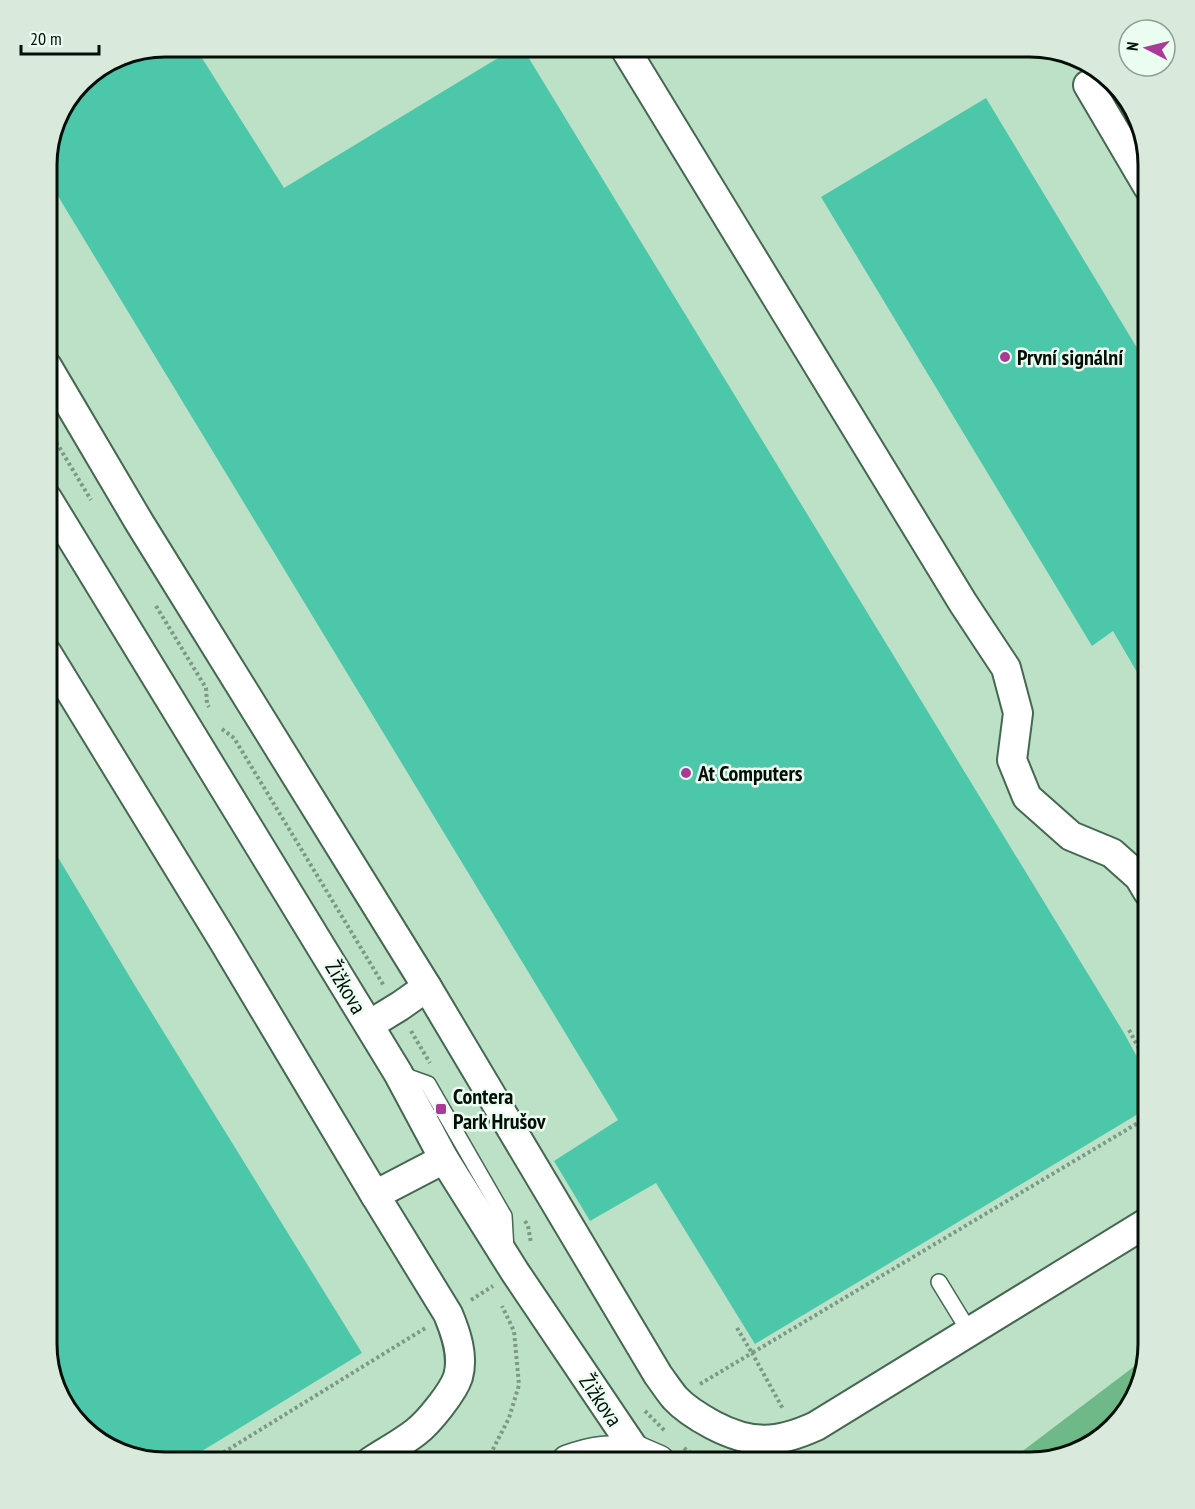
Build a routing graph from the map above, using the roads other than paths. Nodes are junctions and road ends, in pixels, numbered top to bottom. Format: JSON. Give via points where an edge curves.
{"nodes":[{"id":1,"x":630,"y":57,"type":"edge"},
{"id":2,"x":1088,"y":85,"type":"dead end"},
{"id":3,"x":1138,"y":169,"type":"edge"},
{"id":4,"x":57,"y":383,"type":"edge"},
{"id":5,"x":57,"y":514,"type":"edge"},
{"id":6,"x":57,"y":669,"type":"edge"},
{"id":7,"x":1138,"y":876,"type":"edge"},
{"id":8,"x":427,"y":987,"type":"junction"},
{"id":9,"x":369,"y":1025,"type":"junction"},
{"id":10,"x":398,"y":1073,"type":"junction"},
{"id":11,"x":444,"y":1159,"type":"junction"},
{"id":12,"x":375,"y":1195,"type":"junction"},
{"id":13,"x":1138,"y":1229,"type":"edge"},
{"id":14,"x":519,"y":1254,"type":"junction"},
{"id":15,"x":939,"y":1282,"type":"dead end"},
{"id":16,"x":969,"y":1331,"type":"junction"},
{"id":17,"x":385,"y":1452,"type":"edge"},
{"id":18,"x":644,"y":1452,"type":"edge"}],
"edges":[{"from":1,"to":7,"type":"street","via":[[1006,668],[1018,714],[1012,760],[1027,796],[1071,836],[1112,853]]},
{"from":2,"to":3,"type":"street"},
{"from":4,"to":8,"type":"street"},
{"from":5,"to":9,"type":"street","name":"Žižkova"},
{"from":6,"to":12,"type":"street"},
{"from":8,"to":9,"type":"street"},
{"from":8,"to":16,"type":"street","via":[[658,1375],[675,1398],[700,1418],[746,1439],[763,1441],[797,1435]]},
{"from":9,"to":10,"type":"street","name":"Žižkova"},
{"from":10,"to":11,"type":"street","name":"Žižkova"},
{"from":10,"to":14,"type":"lane","via":[[428,1084],[504,1216]]},
{"from":11,"to":12,"type":"street"},
{"from":11,"to":14,"type":"street","name":"Žižkova"},
{"from":12,"to":17,"type":"street","via":[[448,1314],[460,1361],[458,1377],[447,1398],[418,1431]]},
{"from":13,"to":16,"type":"street"},
{"from":14,"to":18,"type":"street","name":"Žižkova"},
{"from":15,"to":16,"type":"lane"}]}
